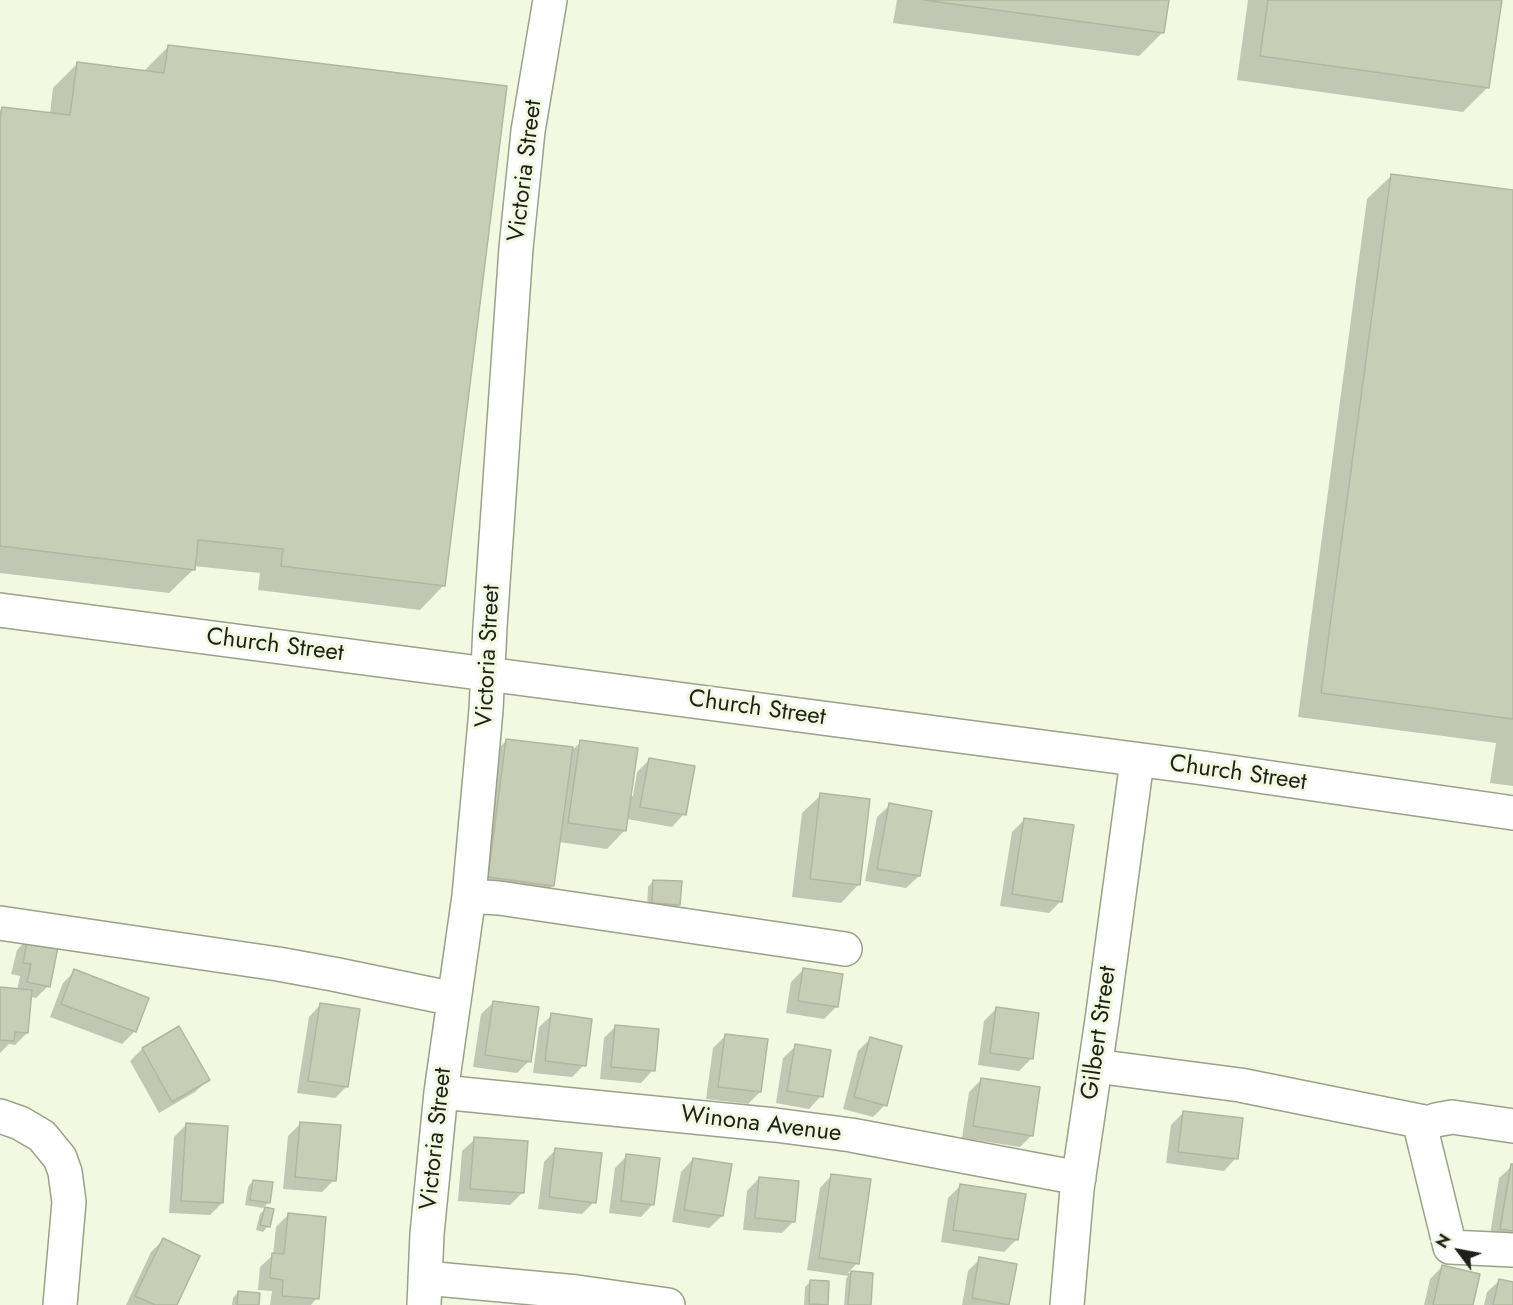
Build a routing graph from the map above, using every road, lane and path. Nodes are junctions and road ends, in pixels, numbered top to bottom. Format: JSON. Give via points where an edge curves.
{"nodes":[{"id":1,"x":551,"y":2,"type":"edge"},
{"id":2,"x":0,"y":610,"type":"edge"},
{"id":3,"x":488,"y":674,"type":"junction"},
{"id":4,"x":1137,"y":761,"type":"junction"},
{"id":5,"x":1513,"y":813,"type":"edge"},
{"id":6,"x":469,"y":896,"type":"junction"},
{"id":7,"x":0,"y":923,"type":"edge"},
{"id":8,"x":845,"y":949,"type":"dead end"},
{"id":9,"x":454,"y":999,"type":"junction"},
{"id":10,"x":1095,"y":1066,"type":"junction"},
{"id":11,"x":441,"y":1092,"type":"junction"},
{"id":12,"x":0,"y":1116,"type":"edge"},
{"id":13,"x":1429,"y":1123,"type":"junction"},
{"id":14,"x":1513,"y":1126,"type":"edge"},
{"id":15,"x":1079,"y":1178,"type":"junction"},
{"id":16,"x":1513,"y":1250,"type":"edge"},
{"id":17,"x":424,"y":1292,"type":"edge"},
{"id":18,"x":60,"y":1305,"type":"edge"},
{"id":19,"x":668,"y":1305,"type":"edge"},
{"id":20,"x":1067,"y":1305,"type":"edge"}],
"edges":[{"from":1,"to":3,"type":"street","name":"Victoria Street","via":[[528,131],[516,248]]},
{"from":2,"to":3,"type":"street","name":"Church Street"},
{"from":3,"to":4,"type":"street","name":"Church Street"},
{"from":3,"to":6,"type":"street","name":"Victoria Street"},
{"from":4,"to":5,"type":"street","name":"Church Street"},
{"from":4,"to":10,"type":"street","name":"Gilbert Street"},
{"from":6,"to":8,"type":"street","via":[[499,897]]},
{"from":6,"to":9,"type":"street","name":"Victoria Street"},
{"from":7,"to":9,"type":"street","via":[[289,966]]},
{"from":9,"to":11,"type":"street","name":"Victoria Street"},
{"from":10,"to":13,"type":"street","via":[[1240,1084]]},
{"from":10,"to":15,"type":"street","name":"Gilbert Street"},
{"from":11,"to":15,"type":"street","name":"Winona Avenue","via":[[776,1125]]},
{"from":11,"to":17,"type":"street","name":"Victoria Street"},
{"from":12,"to":18,"type":"street","via":[[42,1136],[60,1158],[65,1172],[69,1202]]},
{"from":13,"to":14,"type":"street","via":[[1452,1117]]},
{"from":13,"to":16,"type":"street","via":[[1422,1133],[1450,1247]]},
{"from":15,"to":20,"type":"street","name":"Gilbert Street"},
{"from":17,"to":19,"type":"street","via":[[577,1292]]}]}
